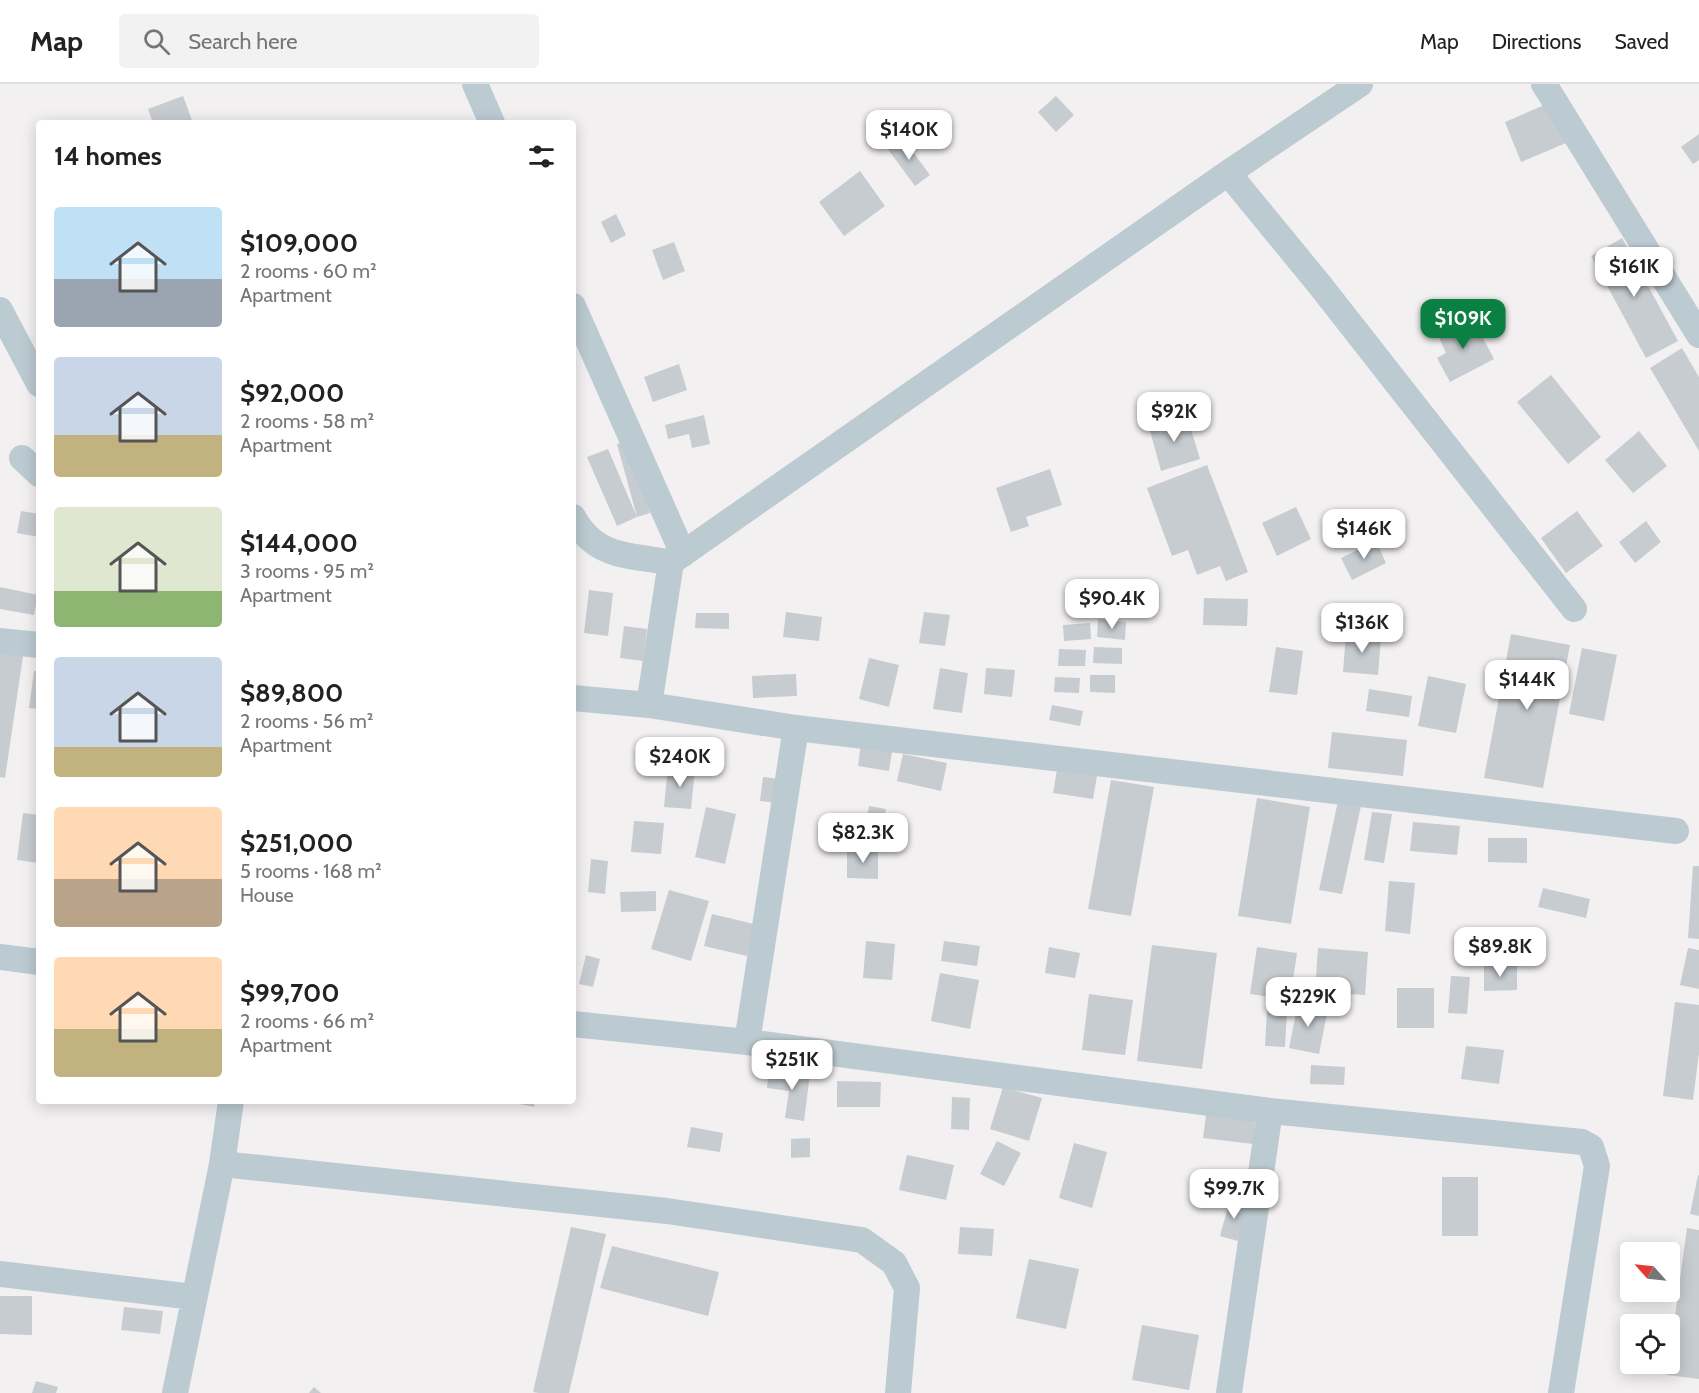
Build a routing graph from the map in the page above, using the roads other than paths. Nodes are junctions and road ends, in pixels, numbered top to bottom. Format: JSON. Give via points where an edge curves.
{"nodes":[{"id":1,"x":475,"y":84,"type":"edge"},
{"id":2,"x":1360,"y":84,"type":"edge"},
{"id":3,"x":1544,"y":84,"type":"edge"},
{"id":4,"x":491,"y":120,"type":"edge"},
{"id":5,"x":1228,"y":173,"type":"junction"},
{"id":6,"x":0,"y":310,"type":"edge"},
{"id":7,"x":576,"y":313,"type":"edge"},
{"id":8,"x":1699,"y":335,"type":"edge"},
{"id":9,"x":36,"y":378,"type":"edge"},
{"id":10,"x":576,"y":523,"type":"edge"},
{"id":11,"x":677,"y":558,"type":"junction"},
{"id":12,"x":1574,"y":609,"type":"dead end"},
{"id":13,"x":0,"y":641,"type":"edge"},
{"id":14,"x":36,"y":645,"type":"edge"},
{"id":15,"x":576,"y":698,"type":"edge"},
{"id":16,"x":649,"y":705,"type":"junction"},
{"id":17,"x":796,"y":728,"type":"junction"},
{"id":18,"x":1676,"y":831,"type":"dead end"},
{"id":19,"x":0,"y":957,"type":"edge"},
{"id":20,"x":36,"y":962,"type":"edge"},
{"id":21,"x":576,"y":1024,"type":"edge"},
{"id":22,"x":747,"y":1042,"type":"junction"},
{"id":23,"x":231,"y":1104,"type":"edge"},
{"id":24,"x":1270,"y":1111,"type":"junction"},
{"id":25,"x":222,"y":1164,"type":"junction"},
{"id":26,"x":0,"y":1274,"type":"edge"},
{"id":27,"x":194,"y":1297,"type":"junction"},
{"id":28,"x":175,"y":1393,"type":"edge"},
{"id":29,"x":898,"y":1393,"type":"edge"},
{"id":30,"x":1229,"y":1393,"type":"edge"},
{"id":31,"x":1561,"y":1393,"type":"edge"}],
"edges":[{"from":1,"to":4,"type":"street"},
{"from":2,"to":5,"type":"street"},
{"from":3,"to":8,"type":"street"},
{"from":5,"to":11,"type":"street"},
{"from":5,"to":12,"type":"street"},
{"from":6,"to":9,"type":"street"},
{"from":7,"to":11,"type":"street"},
{"from":10,"to":11,"type":"street","via":[[596,545],[610,553]]},
{"from":11,"to":16,"type":"street"},
{"from":13,"to":14,"type":"street"},
{"from":15,"to":16,"type":"street"},
{"from":16,"to":17,"type":"street"},
{"from":17,"to":18,"type":"street"},
{"from":17,"to":22,"type":"street"},
{"from":19,"to":20,"type":"street"},
{"from":21,"to":22,"type":"street"},
{"from":22,"to":24,"type":"street"},
{"from":23,"to":25,"type":"street"},
{"from":24,"to":30,"type":"street"},
{"from":24,"to":31,"type":"street","via":[[1582,1142],[1591,1147],[1597,1166]]},
{"from":25,"to":27,"type":"street"},
{"from":25,"to":29,"type":"street","via":[[667,1211],[862,1240],[894,1263],[908,1288]]},
{"from":26,"to":27,"type":"street"},
{"from":27,"to":28,"type":"street"}]}
